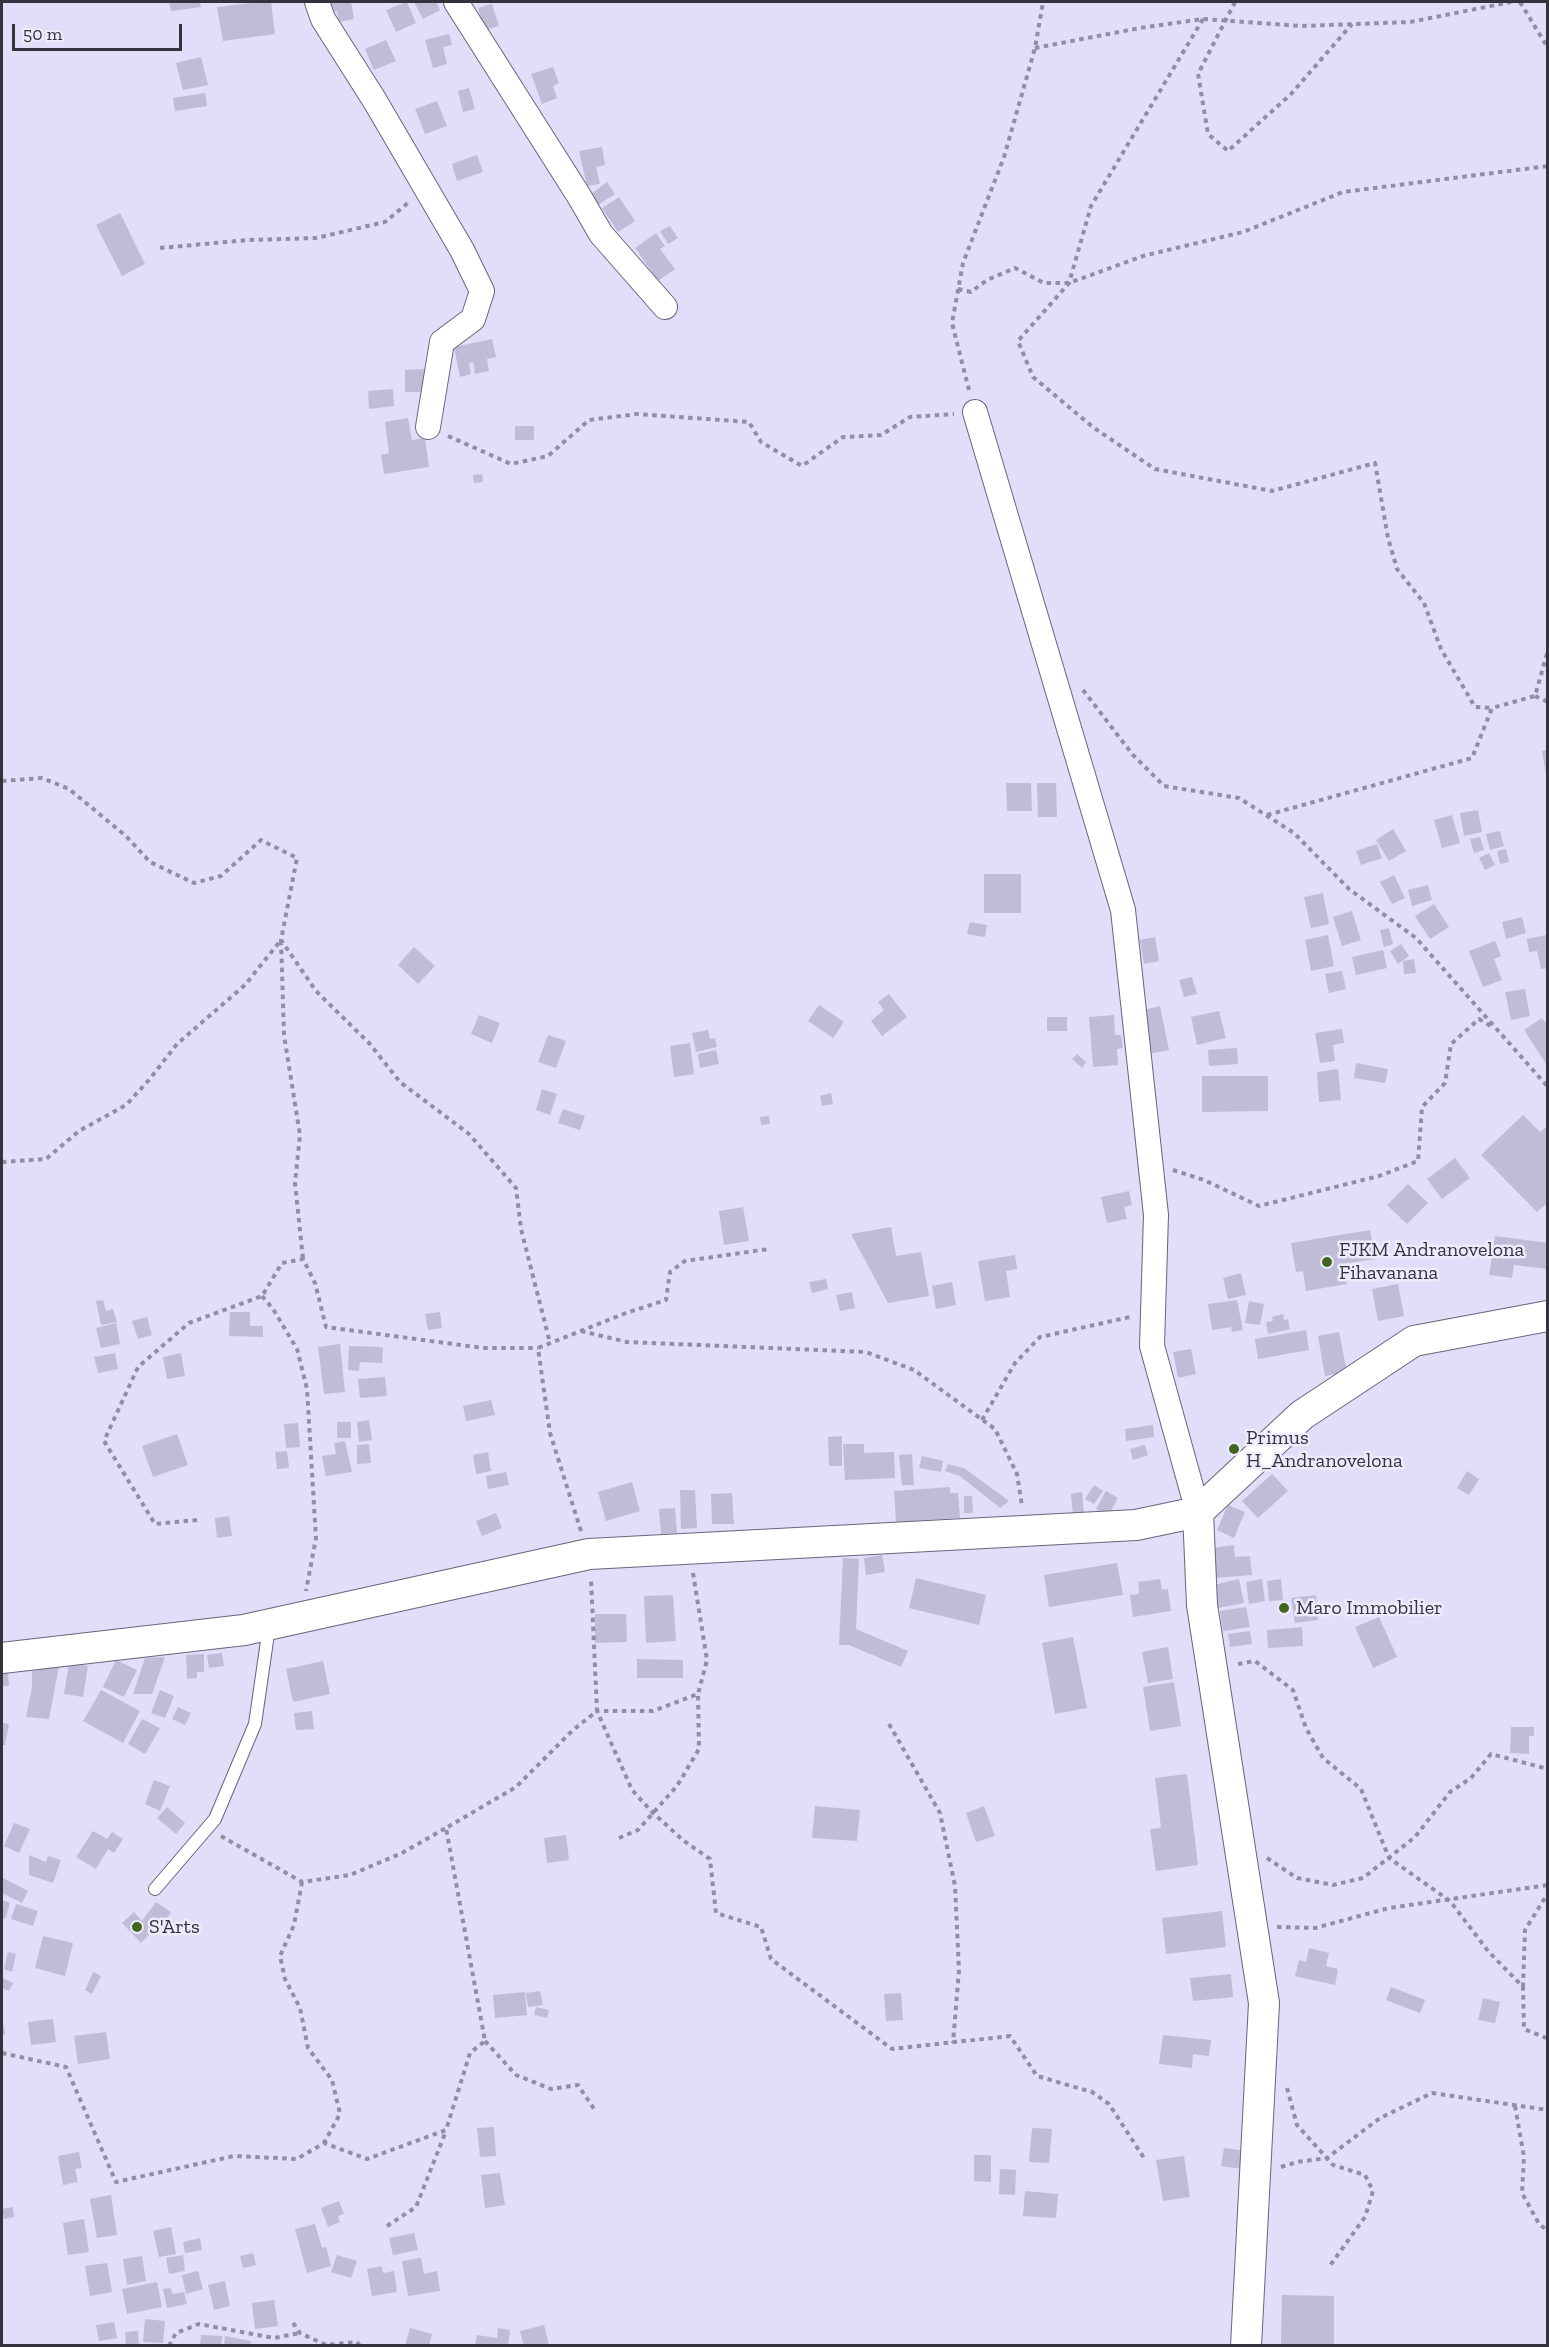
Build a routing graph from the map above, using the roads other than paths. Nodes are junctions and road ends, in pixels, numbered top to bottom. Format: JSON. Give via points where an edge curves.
{"nodes":[{"id":1,"x":317,"y":2,"type":"edge"},
{"id":2,"x":456,"y":2,"type":"edge"},
{"id":3,"x":665,"y":307,"type":"dead end"},
{"id":4,"x":975,"y":412,"type":"road end"},
{"id":5,"x":428,"y":427,"type":"road end"},
{"id":6,"x":1548,"y":1316,"type":"edge"},
{"id":7,"x":1198,"y":1512,"type":"junction"},
{"id":8,"x":269,"y":1625,"type":"junction"},
{"id":9,"x":2,"y":1658,"type":"edge"},
{"id":10,"x":155,"y":1889,"type":"dead end"},
{"id":11,"x":1246,"y":2346,"type":"edge"}],
"edges":[{"from":1,"to":5,"type":"street","via":[[323,19],[462,250],[482,291],[473,319],[442,342]]},
{"from":2,"to":3,"type":"street","via":[[601,234]]},
{"from":4,"to":7,"type":"street","via":[[1123,910],[1156,1215],[1152,1346]]},
{"from":6,"to":7,"type":"street","via":[[1414,1341],[1302,1415]]},
{"from":7,"to":8,"type":"street","via":[[1136,1525],[589,1554]]},
{"from":7,"to":11,"type":"street","via":[[1202,1605],[1264,2003]]},
{"from":8,"to":9,"type":"street"},
{"from":8,"to":10,"type":"lane","via":[[255,1724],[215,1819]]}]}
